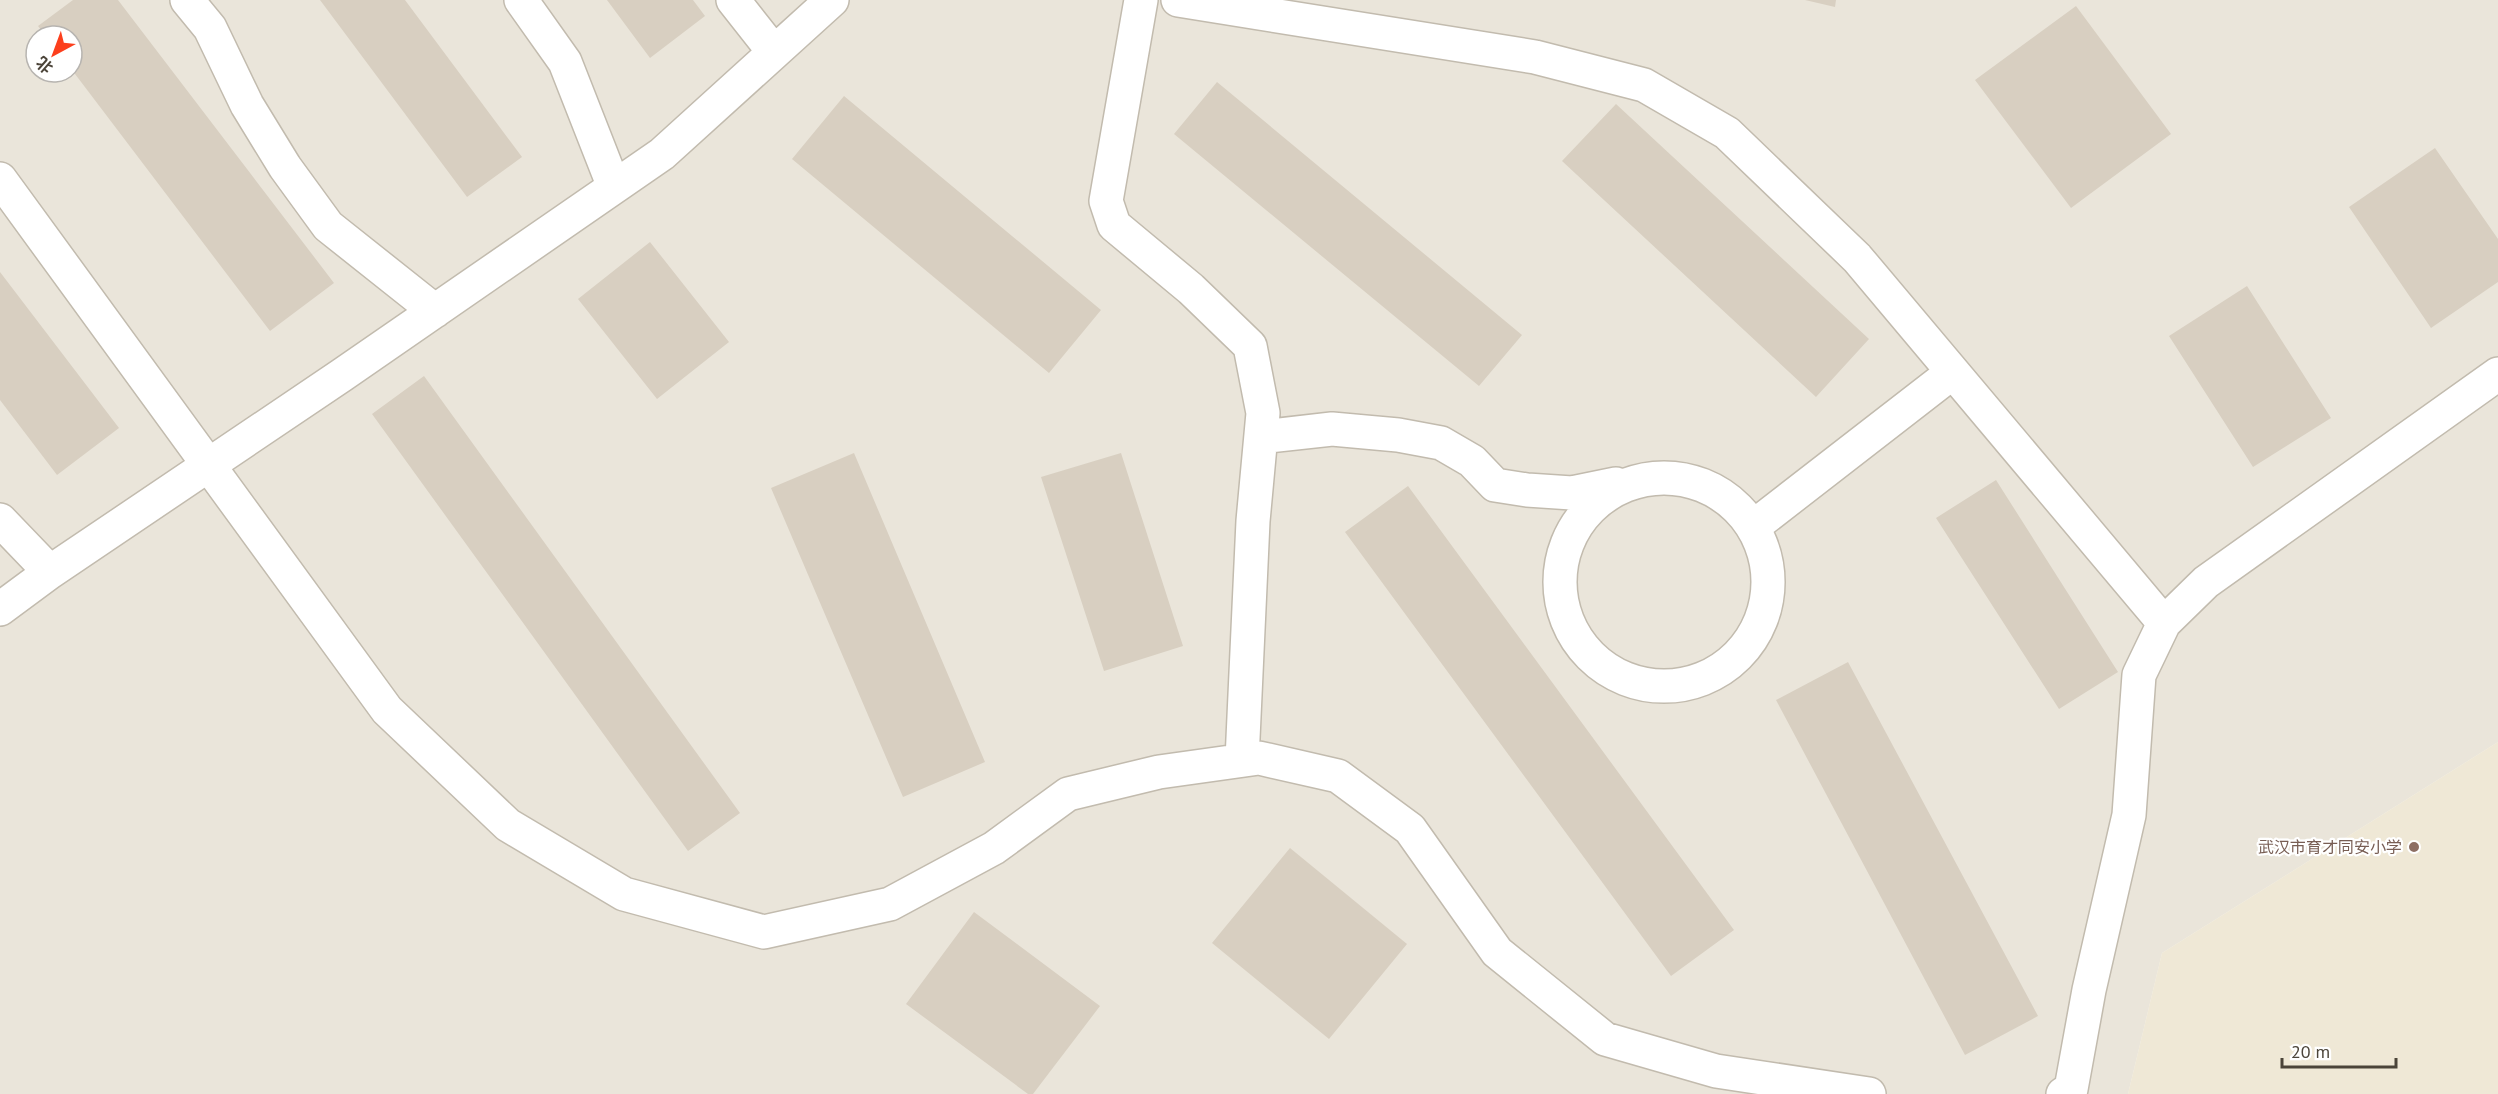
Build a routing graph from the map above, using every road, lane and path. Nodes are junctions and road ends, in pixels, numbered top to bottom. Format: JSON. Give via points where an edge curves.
{"nodes":[{"id":1,"x":186,"y":0,"type":"edge"},
{"id":2,"x":521,"y":0,"type":"edge"},
{"id":3,"x":732,"y":0,"type":"edge"},
{"id":4,"x":832,"y":0,"type":"edge"},
{"id":5,"x":1141,"y":0,"type":"edge"},
{"id":6,"x":1178,"y":0,"type":"edge"},
{"id":7,"x":774,"y":52,"type":"junction"},
{"id":8,"x":0,"y":180,"type":"edge"},
{"id":9,"x":614,"y":187,"type":"junction"},
{"id":10,"x":435,"y":311,"type":"junction"},
{"id":11,"x":1953,"y":372,"type":"junction"},
{"id":12,"x":2498,"y":374,"type":"edge"},
{"id":13,"x":1261,"y":437,"type":"junction"},
{"id":14,"x":209,"y":465,"type":"junction"},
{"id":15,"x":1633,"y":481,"type":"junction"},
{"id":16,"x":0,"y":520,"type":"edge"},
{"id":17,"x":1753,"y":527,"type":"junction"},
{"id":18,"x":50,"y":572,"type":"junction"},
{"id":19,"x":0,"y":609,"type":"edge"},
{"id":20,"x":2164,"y":622,"type":"junction"},
{"id":21,"x":1242,"y":760,"type":"junction"},
{"id":22,"x":1869,"y":1094,"type":"edge"},
{"id":23,"x":2063,"y":1094,"type":"edge"}],
"edges":[{"from":1,"to":10,"type":"street","via":[[210,28],[247,105],[328,226]]},
{"from":2,"to":9,"type":"street","via":[[565,62]]},
{"from":3,"to":7,"type":"street"},
{"from":4,"to":7,"type":"street"},
{"from":5,"to":13,"type":"street","via":[[1106,201],[1114,225],[1191,289],[1250,346],[1263,413]]},
{"from":6,"to":11,"type":"street","via":[[1535,57],[1644,85],[1727,133],[1857,258]]},
{"from":7,"to":9,"type":"street","via":[[662,154]]},
{"from":8,"to":14,"type":"street"},
{"from":9,"to":10,"type":"street"},
{"from":10,"to":14,"type":"street"},
{"from":11,"to":17,"type":"street"},
{"from":11,"to":20,"type":"street"},
{"from":12,"to":20,"type":"street","via":[[2206,582]]},
{"from":13,"to":15,"type":"street","via":[[1332,429],[1441,443],[1472,461],[1495,485],[1527,490],[1572,493]]},
{"from":13,"to":21,"type":"street","via":[[1253,521]]},
{"from":14,"to":18,"type":"street"},
{"from":14,"to":21,"type":"street","via":[[387,710],[508,825],[624,894],[764,932],[891,903],[994,848],[1068,794],[1158,772]]},
{"from":15,"to":17,"type":"street","via":[[1667,477],[1700,484],[1730,501]]},
{"from":15,"to":17,"type":"street","via":[[1602,496],[1578,520],[1563,551],[1559,586],[1566,621],[1584,651],[1612,673],[1645,685],[1680,686],[1713,675],[1741,654],[1759,626],[1768,593],[1766,558]]},
{"from":16,"to":18,"type":"street"},
{"from":18,"to":19,"type":"street"},
{"from":20,"to":23,"type":"street","via":[[2139,675],[2129,815],[2071,1089]]},
{"from":21,"to":22,"type":"street","via":[[1258,758],[1338,776],[1410,829],[1497,952],[1605,1039],[1716,1071]]}]}
